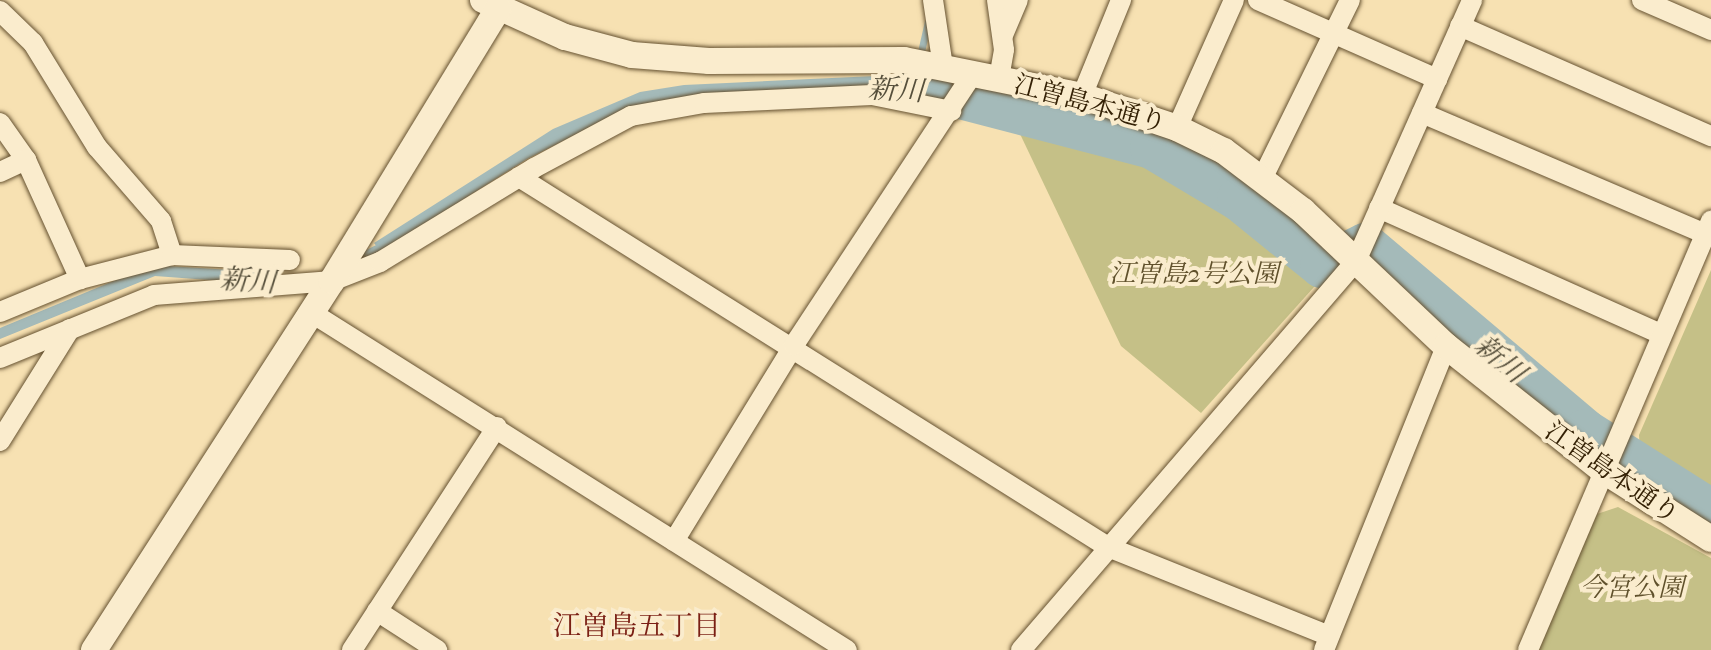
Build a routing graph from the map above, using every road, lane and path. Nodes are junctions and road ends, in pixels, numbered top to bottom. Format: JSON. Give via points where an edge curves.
{"nodes":[{"id":1,"x":933,"y":0,"type":"edge"},
{"id":2,"x":997,"y":0,"type":"edge"},
{"id":3,"x":1018,"y":0,"type":"edge"},
{"id":4,"x":1121,"y":0,"type":"edge"},
{"id":5,"x":1234,"y":0,"type":"edge"},
{"id":6,"x":1258,"y":0,"type":"edge"},
{"id":7,"x":1350,"y":0,"type":"edge"},
{"id":8,"x":1472,"y":0,"type":"edge"},
{"id":9,"x":1642,"y":0,"type":"edge"},
{"id":10,"x":495,"y":3,"type":"edge"},
{"id":11,"x":0,"y":11,"type":"edge"},
{"id":12,"x":1460,"y":26,"type":"junction"},
{"id":13,"x":1711,"y":30,"type":"edge"},
{"id":14,"x":1334,"y":34,"type":"junction"},
{"id":15,"x":1003,"y":35,"type":"junction"},
{"id":16,"x":943,"y":67,"type":"junction"},
{"id":17,"x":973,"y":74,"type":"junction"},
{"id":18,"x":999,"y":79,"type":"junction"},
{"id":19,"x":1437,"y":79,"type":"junction"},
{"id":20,"x":1082,"y":96,"type":"junction"},
{"id":21,"x":951,"y":111,"type":"junction"},
{"id":22,"x":1422,"y":113,"type":"junction"},
{"id":23,"x":0,"y":123,"type":"edge"},
{"id":24,"x":1177,"y":128,"type":"junction"},
{"id":25,"x":1711,"y":136,"type":"edge"},
{"id":26,"x":26,"y":160,"type":"junction"},
{"id":27,"x":0,"y":172,"type":"edge"},
{"id":28,"x":519,"y":177,"type":"junction"},
{"id":29,"x":1262,"y":179,"type":"junction"},
{"id":30,"x":1379,"y":208,"type":"junction"},
{"id":31,"x":1708,"y":227,"type":"edge"},
{"id":32,"x":172,"y":255,"type":"junction"},
{"id":33,"x":290,"y":260,"type":"dead end"},
{"id":34,"x":1356,"y":261,"type":"junction"},
{"id":35,"x":80,"y":279,"type":"junction"},
{"id":36,"x":332,"y":281,"type":"junction"},
{"id":37,"x":0,"y":312,"type":"edge"},
{"id":38,"x":312,"y":313,"type":"junction"},
{"id":39,"x":70,"y":329,"type":"junction"},
{"id":40,"x":1661,"y":334,"type":"junction"},
{"id":41,"x":794,"y":345,"type":"junction"},
{"id":42,"x":1446,"y":346,"type":"junction"},
{"id":43,"x":0,"y":358,"type":"edge"},
{"id":44,"x":497,"y":427,"type":"junction"},
{"id":45,"x":0,"y":441,"type":"edge"},
{"id":46,"x":1601,"y":469,"type":"junction"},
{"id":47,"x":1711,"y":539,"type":"edge"},
{"id":48,"x":674,"y":541,"type":"junction"},
{"id":49,"x":1108,"y":547,"type":"junction"},
{"id":50,"x":377,"y":611,"type":"junction"},
{"id":51,"x":1326,"y":643,"type":"edge"},
{"id":52,"x":94,"y":650,"type":"edge"},
{"id":53,"x":352,"y":650,"type":"edge"},
{"id":54,"x":437,"y":650,"type":"edge"},
{"id":55,"x":847,"y":650,"type":"edge"},
{"id":56,"x":1021,"y":650,"type":"edge"},
{"id":57,"x":1528,"y":650,"type":"edge"}],
"edges":[{"from":1,"to":16,"type":"street"},
{"from":2,"to":15,"type":"street"},
{"from":3,"to":15,"type":"street"},
{"from":4,"to":20,"type":"street"},
{"from":5,"to":24,"type":"street"},
{"from":6,"to":14,"type":"street"},
{"from":7,"to":14,"type":"street"},
{"from":8,"to":12,"type":"street"},
{"from":9,"to":13,"type":"street"},
{"from":10,"to":16,"type":"street","name":"江曽島本通り","via":[[565,37],[632,55],[780,62],[857,56]]},
{"from":10,"to":36,"type":"street"},
{"from":11,"to":32,"type":"street","via":[[33,43],[97,147],[161,221]]},
{"from":12,"to":19,"type":"street"},
{"from":12,"to":25,"type":"street"},
{"from":14,"to":19,"type":"street"},
{"from":14,"to":29,"type":"street"},
{"from":15,"to":18,"type":"street"},
{"from":16,"to":17,"type":"street","name":"江曽島本通り"},
{"from":17,"to":18,"type":"street","name":"江曽島本通り"},
{"from":17,"to":21,"type":"street"},
{"from":18,"to":20,"type":"street","name":"江曽島本通り"},
{"from":19,"to":22,"type":"street"},
{"from":20,"to":24,"type":"street","name":"江曽島本通り"},
{"from":21,"to":28,"type":"street","via":[[872,95],[704,103],[631,116]]},
{"from":21,"to":41,"type":"street"},
{"from":22,"to":30,"type":"street"},
{"from":22,"to":31,"type":"street"},
{"from":23,"to":26,"type":"street"},
{"from":24,"to":29,"type":"street","name":"江曽島本通り","via":[[1224,151]]},
{"from":26,"to":27,"type":"street"},
{"from":26,"to":35,"type":"street"},
{"from":28,"to":36,"type":"street","via":[[380,262]]},
{"from":28,"to":41,"type":"street"},
{"from":29,"to":34,"type":"street","name":"江曽島本通り"},
{"from":30,"to":34,"type":"street"},
{"from":30,"to":40,"type":"street"},
{"from":31,"to":40,"type":"street"},
{"from":32,"to":33,"type":"street"},
{"from":32,"to":35,"type":"street"},
{"from":34,"to":42,"type":"street","name":"江曽島本通り"},
{"from":34,"to":49,"type":"street"},
{"from":35,"to":37,"type":"street"},
{"from":36,"to":38,"type":"street"},
{"from":36,"to":39,"type":"street","via":[[154,295]]},
{"from":38,"to":44,"type":"street"},
{"from":38,"to":52,"type":"street"},
{"from":39,"to":43,"type":"street"},
{"from":39,"to":45,"type":"street"},
{"from":40,"to":46,"type":"street"},
{"from":41,"to":48,"type":"street"},
{"from":41,"to":49,"type":"street"},
{"from":42,"to":46,"type":"street","name":"江曽島本通り"},
{"from":42,"to":51,"type":"street"},
{"from":44,"to":48,"type":"street"},
{"from":44,"to":50,"type":"street"},
{"from":46,"to":47,"type":"street","name":"江曽島本通り"},
{"from":46,"to":57,"type":"street"},
{"from":48,"to":55,"type":"street"},
{"from":49,"to":51,"type":"street"},
{"from":49,"to":56,"type":"street"},
{"from":50,"to":53,"type":"street"},
{"from":50,"to":54,"type":"street"}]}
